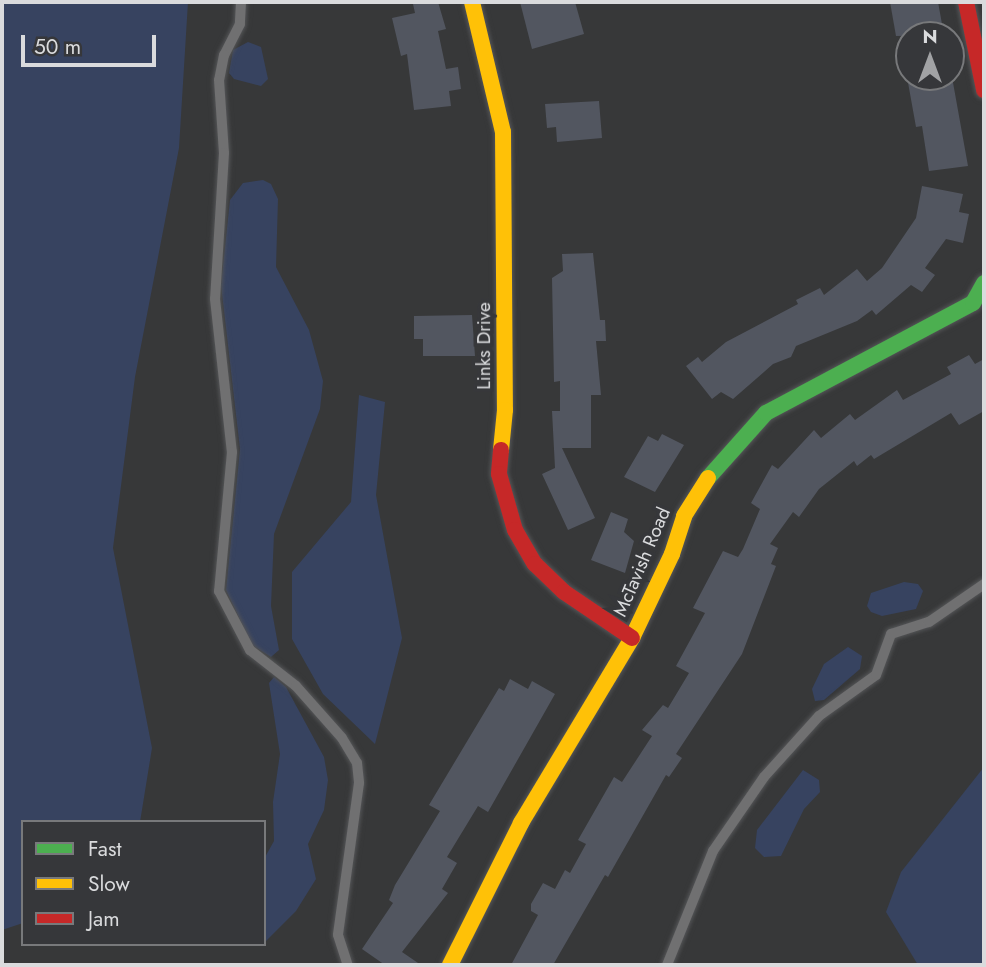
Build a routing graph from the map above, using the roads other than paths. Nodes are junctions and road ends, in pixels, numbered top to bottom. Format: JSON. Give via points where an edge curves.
{"nodes":[{"id":1,"x":241,"y":2,"type":"edge"},
{"id":2,"x":472,"y":2,"type":"edge"},
{"id":3,"x":967,"y":2,"type":"edge"},
{"id":4,"x":984,"y":90,"type":"edge"},
{"id":5,"x":984,"y":283,"type":"edge"},
{"id":6,"x":984,"y":584,"type":"edge"},
{"id":7,"x":632,"y":638,"type":"junction"},
{"id":8,"x":348,"y":965,"type":"edge"},
{"id":9,"x":450,"y":965,"type":"edge"},
{"id":10,"x":667,"y":965,"type":"edge"}],
"edges":[{"from":1,"to":8,"type":"lane","via":[[240,24],[224,55],[219,80],[223,153],[215,299],[232,452],[219,591],[250,650],[296,686],[342,738],[357,763],[359,783],[338,935]]},
{"from":2,"to":7,"type":"street","name":"Links Drive","via":[[503,132],[505,410],[499,474],[515,530],[535,564],[564,593]]},
{"from":3,"to":4,"type":"street"},
{"from":5,"to":7,"type":"street","name":"McTavish Road","via":[[973,303],[766,413],[718,462],[684,516],[672,554]]},
{"from":6,"to":10,"type":"lane","via":[[929,622],[891,634],[873,678],[819,716],[764,776],[713,851]]},
{"from":7,"to":9,"type":"street","name":"McTavish Road","via":[[521,823]]}]}
